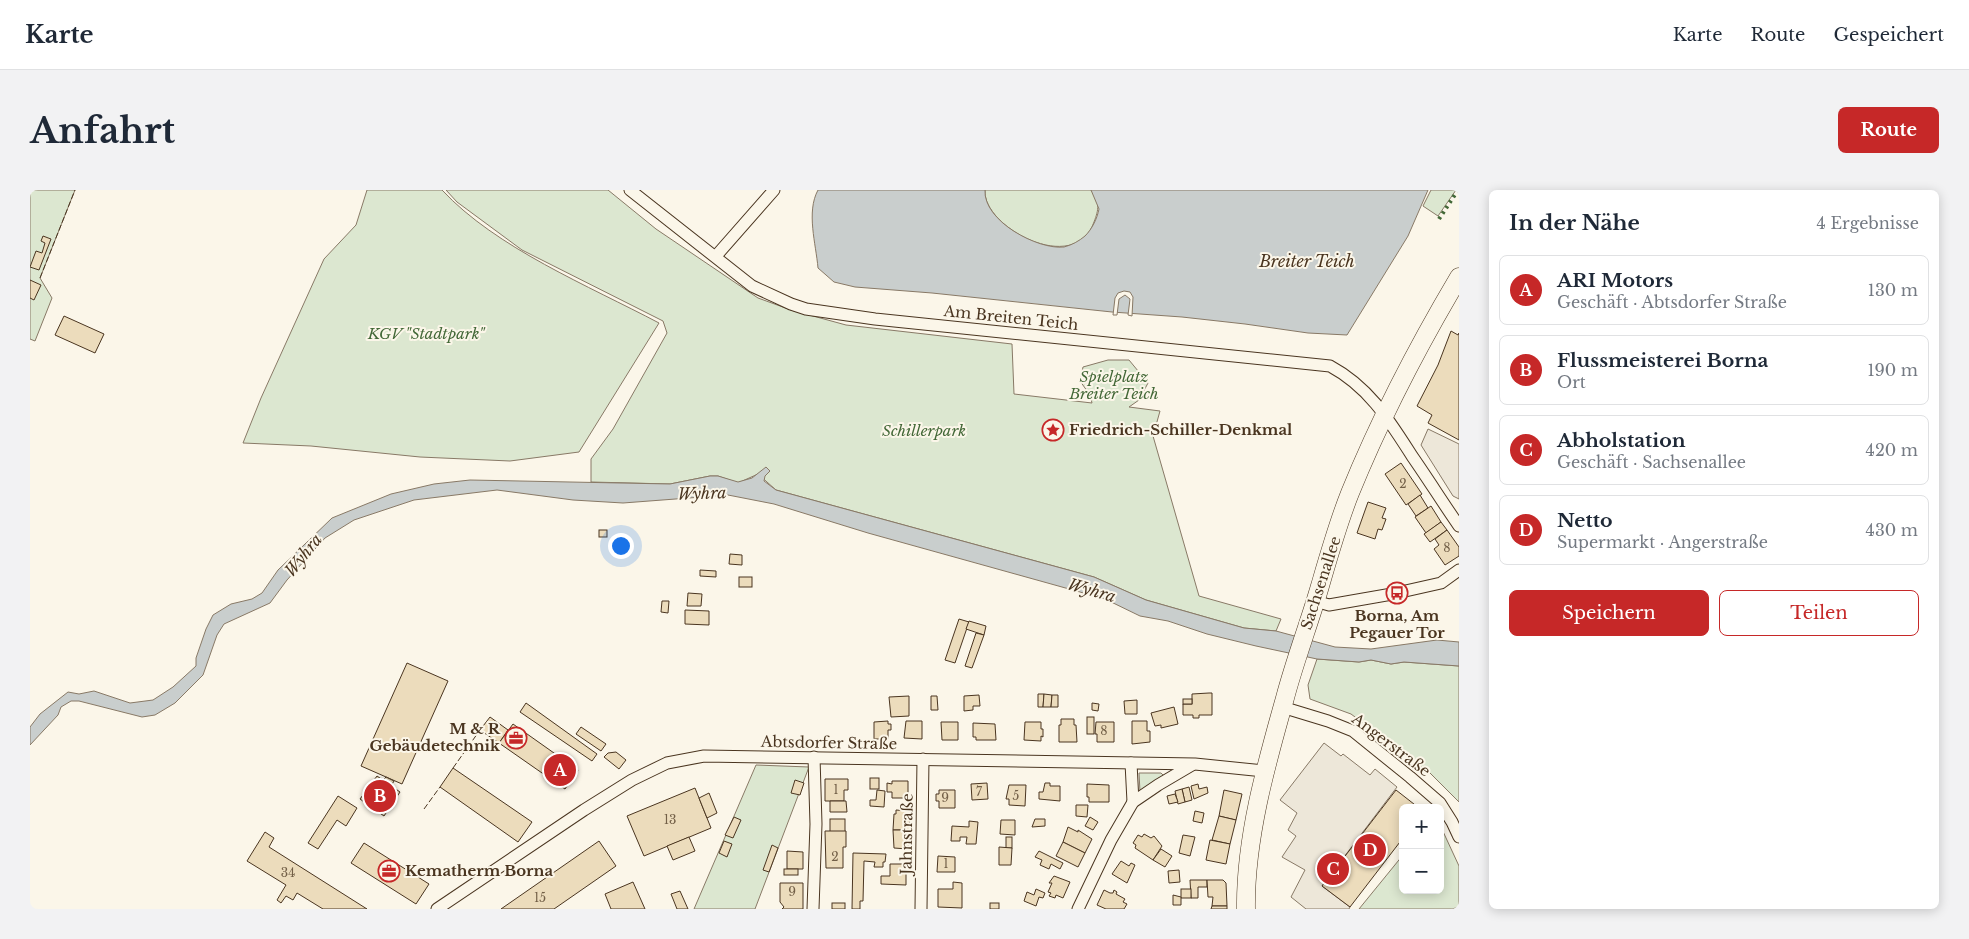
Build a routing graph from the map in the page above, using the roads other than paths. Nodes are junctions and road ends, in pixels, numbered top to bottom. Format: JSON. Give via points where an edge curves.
{"nodes":[{"id":1,"x":630,"y":190,"type":"edge"},
{"id":2,"x":774,"y":190,"type":"edge"},
{"id":3,"x":716,"y":256,"type":"junction"},
{"id":4,"x":1459,"y":278,"type":"edge"},
{"id":5,"x":1386,"y":416,"type":"junction"},
{"id":6,"x":1459,"y":526,"type":"edge"},
{"id":7,"x":1458,"y":571,"type":"edge"},
{"id":8,"x":1315,"y":601,"type":"junction"},
{"id":9,"x":1282,"y":707,"type":"junction"},
{"id":10,"x":814,"y":757,"type":"junction"},
{"id":11,"x":923,"y":759,"type":"junction"},
{"id":12,"x":1131,"y":764,"type":"junction"},
{"id":13,"x":1194,"y":764,"type":"junction"},
{"id":14,"x":1264,"y":771,"type":"junction"},
{"id":15,"x":1133,"y":802,"type":"junction"},
{"id":16,"x":1459,"y":837,"type":"edge"},
{"id":17,"x":437,"y":909,"type":"edge"},
{"id":18,"x":813,"y":909,"type":"edge"},
{"id":19,"x":921,"y":909,"type":"edge"},
{"id":20,"x":1078,"y":909,"type":"edge"},
{"id":21,"x":1246,"y":909,"type":"edge"}],
"edges":[{"from":1,"to":3,"type":"street","name":"Am Breiten Teich"},
{"from":2,"to":3,"type":"street"},
{"from":3,"to":5,"type":"street","name":"Am Breiten Teich","via":[[752,286],[806,309],[874,319],[1330,366],[1364,390]]},
{"from":4,"to":5,"type":"main road","name":"Sachsenallee"},
{"from":5,"to":6,"type":"street","name":"Am Breiten Teich"},
{"from":5,"to":8,"type":"main road","name":"Sachsenallee","via":[[1350,494]]},
{"from":7,"to":8,"type":"street","via":[[1441,583],[1365,600],[1329,605]]},
{"from":8,"to":9,"type":"main road","name":"Sachsenallee"},
{"from":9,"to":14,"type":"main road","name":"Sachsenallee"},
{"from":9,"to":16,"type":"street","name":"Angerstraße","via":[[1353,732],[1440,803]]},
{"from":10,"to":11,"type":"street","name":"Abtsdorfer Straße"},
{"from":10,"to":17,"type":"street","name":"Abtsdorfer Straße","via":[[704,756],[667,762],[584,810]]},
{"from":10,"to":18,"type":"street"},
{"from":11,"to":12,"type":"street","name":"Abtsdorfer Straße"},
{"from":11,"to":19,"type":"street","name":"Jahnstraße"},
{"from":12,"to":13,"type":"street","name":"Abtsdorfer Straße"},
{"from":12,"to":15,"type":"street"},
{"from":13,"to":14,"type":"street","name":"Abtsdorfer Straße"},
{"from":13,"to":15,"type":"street"},
{"from":14,"to":21,"type":"main road","name":"Sachsenallee","via":[[1252,841]]},
{"from":15,"to":20,"type":"street"}]}
